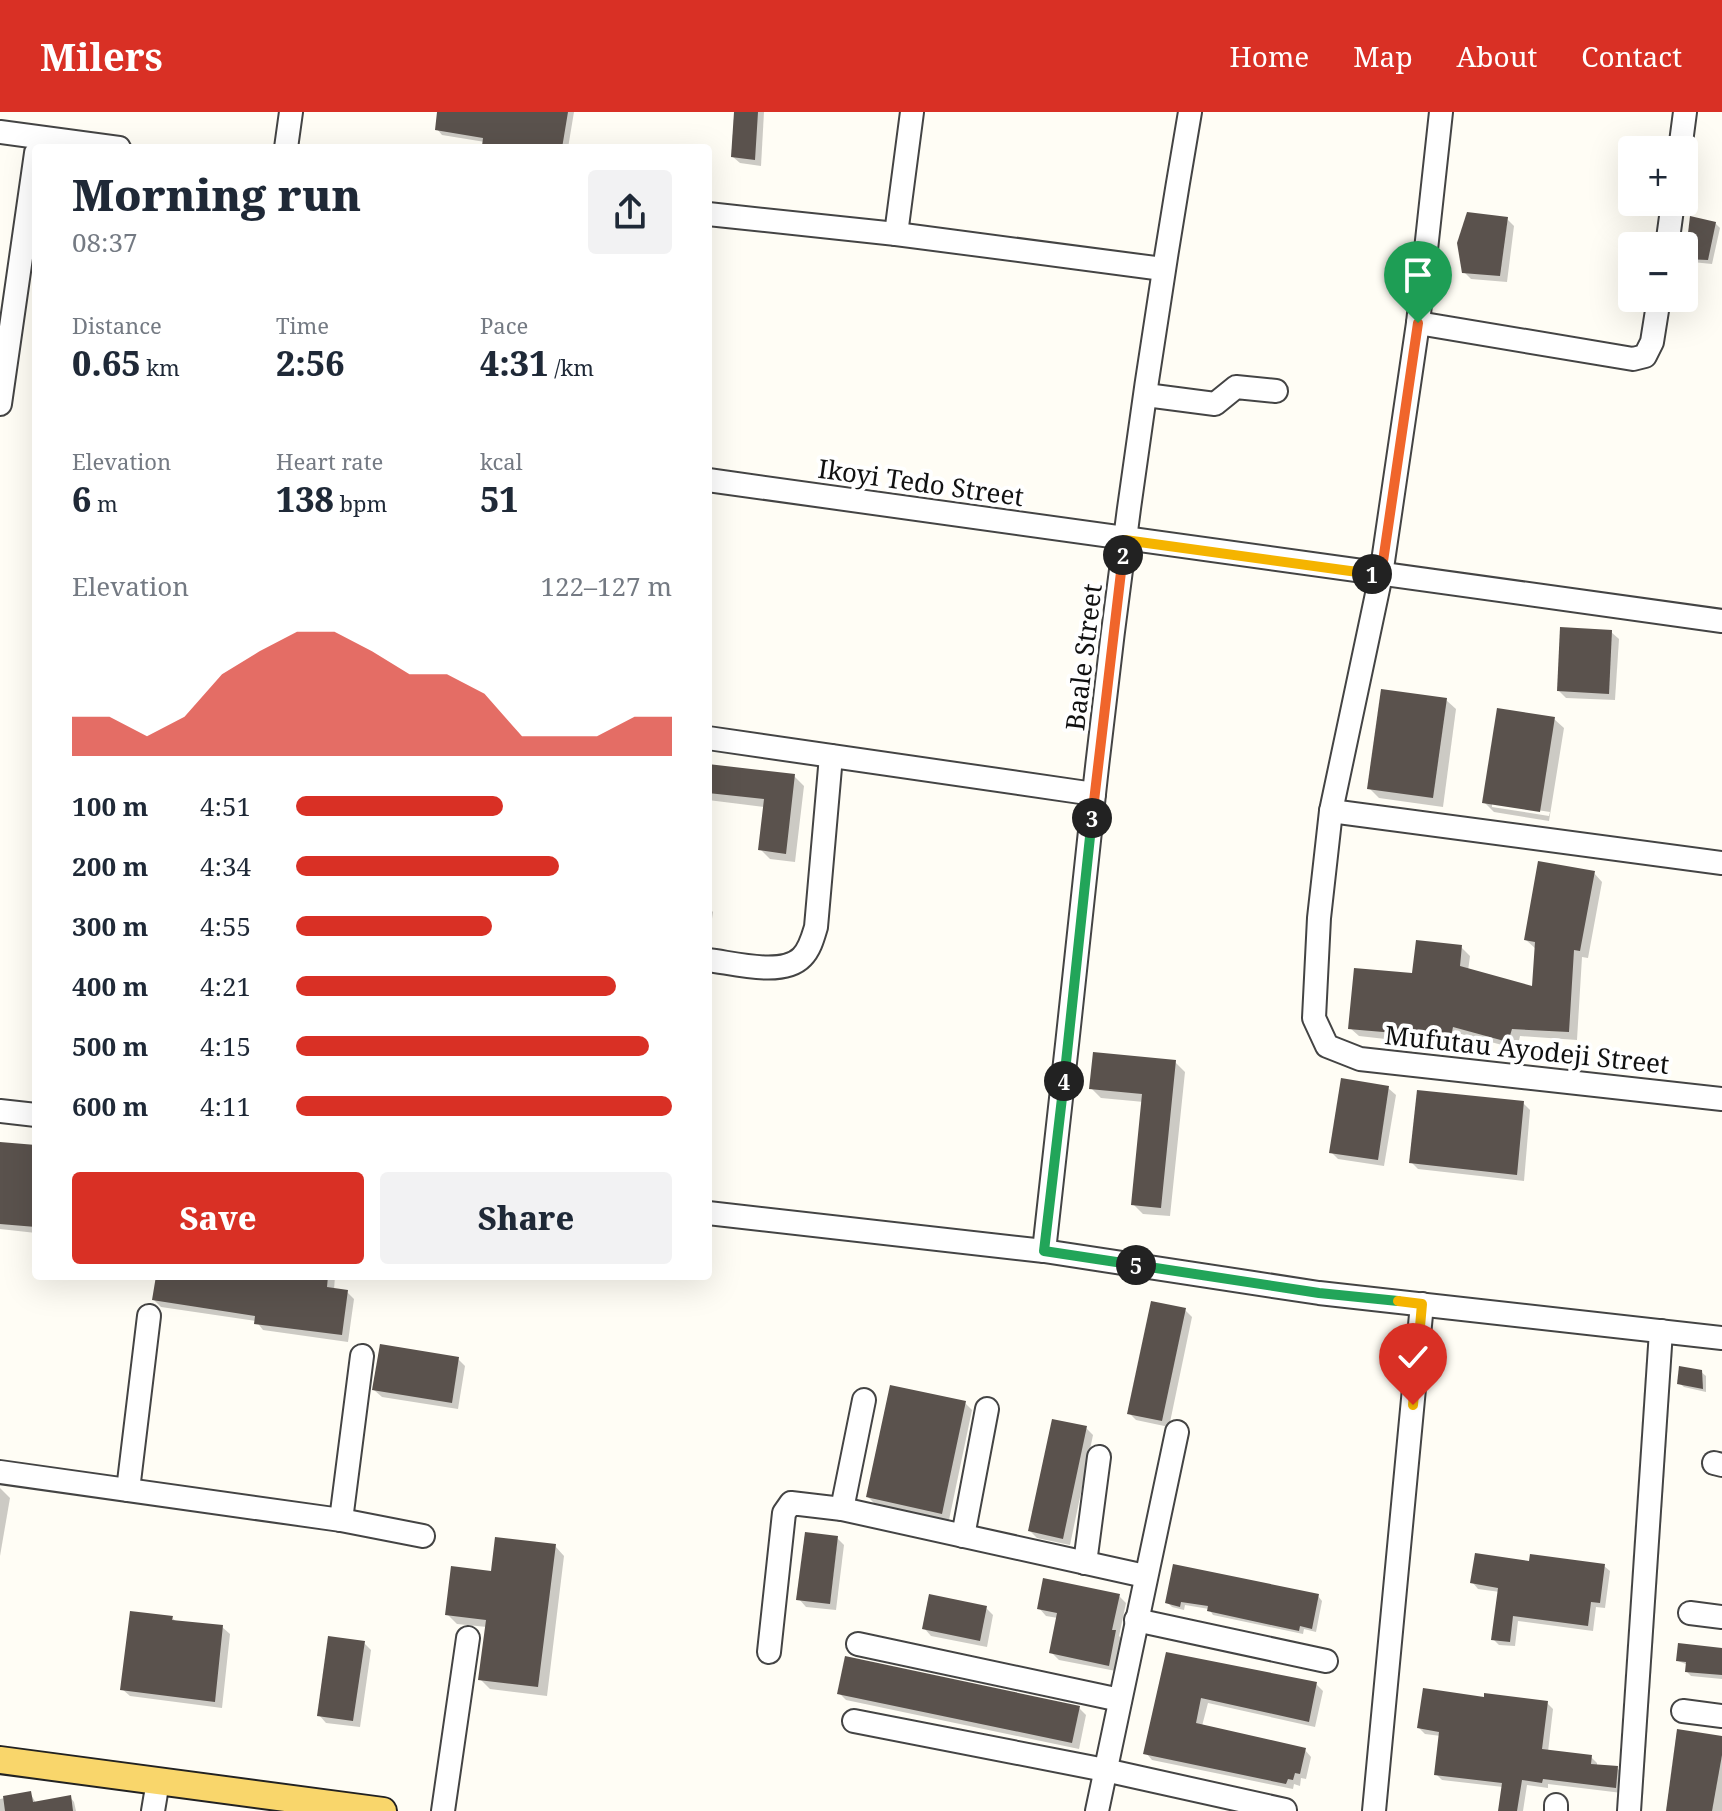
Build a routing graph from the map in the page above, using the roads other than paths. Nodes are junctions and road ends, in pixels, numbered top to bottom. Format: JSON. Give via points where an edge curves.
{"nodes":[{"id":1,"x":291,"y":112,"type":"edge"},
{"id":2,"x":912,"y":112,"type":"edge"},
{"id":3,"x":1190,"y":112,"type":"edge"},
{"id":4,"x":1441,"y":112,"type":"edge"},
{"id":5,"x":1685,"y":112,"type":"edge"},
{"id":6,"x":0,"y":132,"type":"edge"},
{"id":7,"x":1682,"y":136,"type":"edge"},
{"id":8,"x":32,"y":144,"type":"edge"},
{"id":9,"x":287,"y":144,"type":"edge"},
{"id":10,"x":32,"y":181,"type":"edge"},
{"id":11,"x":712,"y":214,"type":"edge"},
{"id":12,"x":896,"y":234,"type":"junction"},
{"id":13,"x":1163,"y":269,"type":"junction"},
{"id":14,"x":1657,"y":312,"type":"edge"},
{"id":15,"x":1418,"y":323,"type":"junction"},
{"id":16,"x":1276,"y":391,"type":"dead end"},
{"id":17,"x":1146,"y":395,"type":"junction"},
{"id":18,"x":0,"y":404,"type":"edge"},
{"id":19,"x":712,"y":481,"type":"edge"},
{"id":20,"x":1125,"y":540,"type":"junction"},
{"id":21,"x":1381,"y":575,"type":"junction"},
{"id":22,"x":1722,"y":621,"type":"edge"},
{"id":23,"x":712,"y":739,"type":"edge"},
{"id":24,"x":831,"y":756,"type":"junction"},
{"id":25,"x":1094,"y":794,"type":"junction"},
{"id":26,"x":1331,"y":811,"type":"junction"},
{"id":27,"x":1722,"y":863,"type":"edge"},
{"id":28,"x":712,"y":960,"type":"edge"},
{"id":29,"x":1722,"y":1099,"type":"edge"},
{"id":30,"x":0,"y":1111,"type":"edge"},
{"id":31,"x":32,"y":1115,"type":"edge"},
{"id":32,"x":712,"y":1213,"type":"edge"},
{"id":33,"x":1044,"y":1251,"type":"junction"},
{"id":34,"x":1422,"y":1304,"type":"junction"},
{"id":35,"x":149,"y":1316,"type":"dead end"},
{"id":36,"x":1661,"y":1331,"type":"junction"},
{"id":37,"x":1722,"y":1338,"type":"edge"},
{"id":38,"x":362,"y":1356,"type":"dead end"},
{"id":39,"x":864,"y":1400,"type":"dead end"},
{"id":40,"x":987,"y":1409,"type":"dead end"},
{"id":41,"x":1177,"y":1432,"type":"dead end"},
{"id":42,"x":1099,"y":1457,"type":"dead end"},
{"id":43,"x":0,"y":1472,"type":"edge"},
{"id":44,"x":128,"y":1490,"type":"junction"},
{"id":45,"x":842,"y":1509,"type":"junction"},
{"id":46,"x":341,"y":1520,"type":"junction"},
{"id":47,"x":423,"y":1536,"type":"dead end"},
{"id":48,"x":963,"y":1536,"type":"junction"},
{"id":49,"x":1085,"y":1563,"type":"junction"},
{"id":50,"x":1145,"y":1576,"type":"junction"},
{"id":51,"x":1690,"y":1613,"type":"dead end"},
{"id":52,"x":1722,"y":1617,"type":"edge"},
{"id":53,"x":1136,"y":1620,"type":"junction"},
{"id":54,"x":468,"y":1638,"type":"dead end"},
{"id":55,"x":858,"y":1644,"type":"dead end"},
{"id":56,"x":769,"y":1652,"type":"dead end"},
{"id":57,"x":1326,"y":1661,"type":"dead end"},
{"id":58,"x":1120,"y":1700,"type":"junction"},
{"id":59,"x":1683,"y":1711,"type":"dead end"},
{"id":60,"x":1722,"y":1716,"type":"edge"},
{"id":61,"x":854,"y":1721,"type":"dead end"},
{"id":62,"x":0,"y":1760,"type":"edge"},
{"id":63,"x":1105,"y":1770,"type":"junction"},
{"id":64,"x":158,"y":1781,"type":"junction"},
{"id":65,"x":1285,"y":1810,"type":"edge"},
{"id":66,"x":153,"y":1811,"type":"edge"},
{"id":67,"x":383,"y":1811,"type":"edge"},
{"id":68,"x":443,"y":1811,"type":"edge"},
{"id":69,"x":1097,"y":1811,"type":"edge"},
{"id":70,"x":1374,"y":1811,"type":"edge"},
{"id":71,"x":1629,"y":1811,"type":"edge"}],
"edges":[{"from":1,"to":9,"type":"street"},
{"from":2,"to":12,"type":"street"},
{"from":3,"to":13,"type":"street","name":"Baale Street"},
{"from":4,"to":15,"type":"street"},
{"from":5,"to":7,"type":"street"},
{"from":6,"to":8,"type":"street"},
{"from":10,"to":18,"type":"street"},
{"from":11,"to":12,"type":"street"},
{"from":12,"to":13,"type":"street"},
{"from":13,"to":17,"type":"street","name":"Baale Street"},
{"from":14,"to":15,"type":"street","via":[[1645,356],[1633,359]]},
{"from":15,"to":21,"type":"street"},
{"from":16,"to":17,"type":"street","via":[[1236,387],[1215,404]]},
{"from":17,"to":20,"type":"street","name":"Baale Street"},
{"from":19,"to":20,"type":"street","name":"Ikoyi Tedo Street"},
{"from":20,"to":21,"type":"street","name":"Ikoyi Tedo Street"},
{"from":20,"to":25,"type":"street","name":"Baale Street"},
{"from":21,"to":22,"type":"street","name":"Ikoyi Tedo Street"},
{"from":21,"to":26,"type":"street"},
{"from":23,"to":24,"type":"street"},
{"from":24,"to":25,"type":"street"},
{"from":24,"to":28,"type":"street","via":[[810,945],[802,958],[780,969]]},
{"from":25,"to":33,"type":"street","name":"Baale Street"},
{"from":26,"to":27,"type":"street"},
{"from":26,"to":29,"type":"street","name":"Mufutau Ayodeji Street","via":[[1314,1018],[1327,1046],[1360,1059]]},
{"from":30,"to":31,"type":"street"},
{"from":32,"to":33,"type":"street"},
{"from":33,"to":34,"type":"street"},
{"from":34,"to":36,"type":"street"},
{"from":34,"to":70,"type":"street"},
{"from":35,"to":44,"type":"street"},
{"from":36,"to":37,"type":"street"},
{"from":36,"to":71,"type":"street"},
{"from":38,"to":46,"type":"street"},
{"from":39,"to":45,"type":"street"},
{"from":40,"to":48,"type":"street"},
{"from":41,"to":50,"type":"street"},
{"from":42,"to":49,"type":"street"},
{"from":43,"to":44,"type":"street"},
{"from":44,"to":46,"type":"street"},
{"from":45,"to":48,"type":"street"},
{"from":45,"to":56,"type":"street","via":[[791,1503],[784,1513]]},
{"from":46,"to":47,"type":"street"},
{"from":48,"to":49,"type":"street"},
{"from":49,"to":50,"type":"street"},
{"from":50,"to":53,"type":"street"},
{"from":51,"to":52,"type":"street"},
{"from":53,"to":57,"type":"street"},
{"from":53,"to":58,"type":"street"},
{"from":54,"to":68,"type":"street"},
{"from":55,"to":58,"type":"street"},
{"from":58,"to":63,"type":"street"},
{"from":59,"to":60,"type":"street"},
{"from":61,"to":63,"type":"street"},
{"from":62,"to":64,"type":"main road"},
{"from":63,"to":65,"type":"street"},
{"from":63,"to":69,"type":"street"},
{"from":64,"to":66,"type":"street"},
{"from":64,"to":67,"type":"main road"}]}
